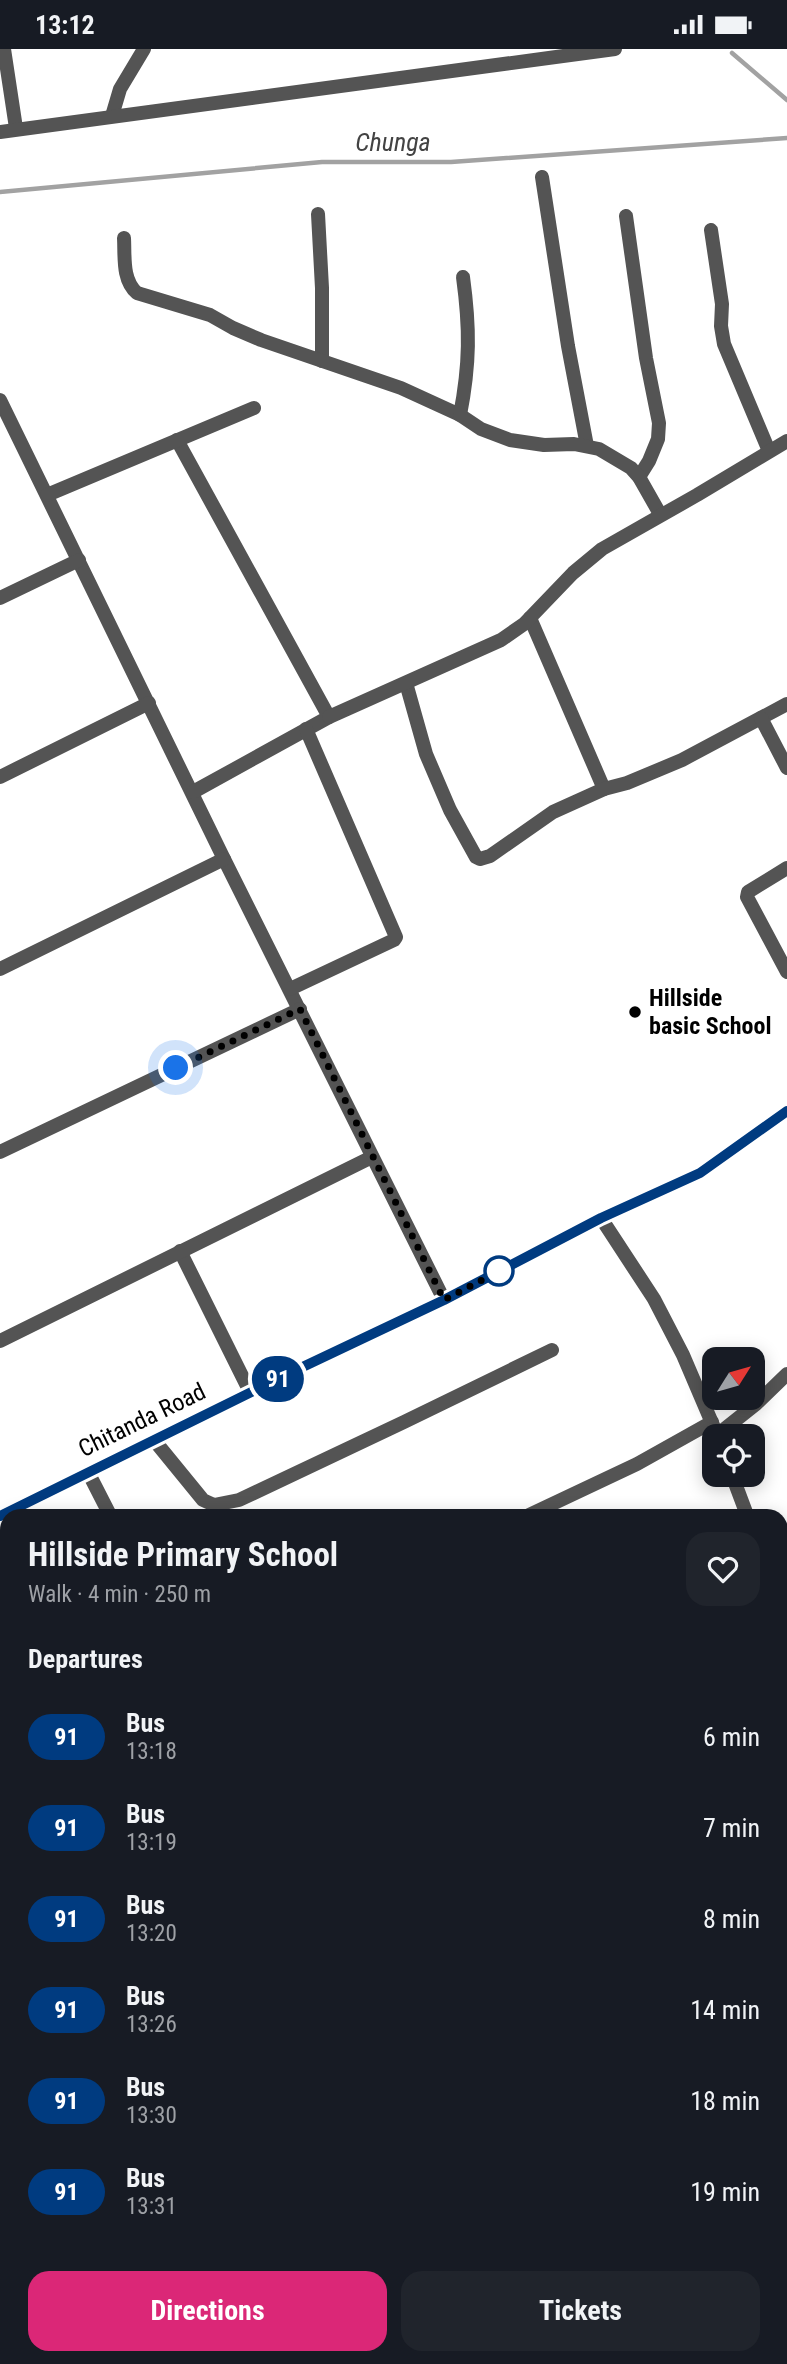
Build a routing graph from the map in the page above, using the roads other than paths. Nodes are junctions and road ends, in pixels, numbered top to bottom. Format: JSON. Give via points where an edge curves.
{"nodes":[{"id":1,"x":4,"y":49,"type":"edge"},
{"id":2,"x":615,"y":49,"type":"edge"},
{"id":3,"x":141,"y":51,"type":"edge"},
{"id":4,"x":549,"y":53,"type":"edge"},
{"id":5,"x":112,"y":116,"type":"junction"},
{"id":6,"x":16,"y":128,"type":"junction"},
{"id":7,"x":0,"y":132,"type":"edge"},
{"id":8,"x":542,"y":177,"type":"dead end"},
{"id":9,"x":318,"y":214,"type":"dead end"},
{"id":10,"x":626,"y":216,"type":"dead end"},
{"id":11,"x":711,"y":230,"type":"dead end"},
{"id":12,"x":124,"y":238,"type":"dead end"},
{"id":13,"x":463,"y":277,"type":"dead end"},
{"id":14,"x":322,"y":361,"type":"junction"},
{"id":15,"x":0,"y":400,"type":"edge"},
{"id":16,"x":254,"y":408,"type":"dead end"},
{"id":17,"x":460,"y":415,"type":"junction"},
{"id":18,"x":177,"y":440,"type":"junction"},
{"id":19,"x":787,"y":440,"type":"edge"},
{"id":20,"x":587,"y":446,"type":"junction"},
{"id":21,"x":769,"y":451,"type":"junction"},
{"id":22,"x":639,"y":477,"type":"junction"},
{"id":23,"x":47,"y":495,"type":"junction"},
{"id":24,"x":660,"y":515,"type":"junction"},
{"id":25,"x":79,"y":560,"type":"junction"},
{"id":26,"x":0,"y":598,"type":"edge"},
{"id":27,"x":530,"y":618,"type":"junction"},
{"id":28,"x":406,"y":683,"type":"junction"},
{"id":29,"x":149,"y":703,"type":"junction"},
{"id":30,"x":787,"y":704,"type":"edge"},
{"id":31,"x":329,"y":717,"type":"junction"},
{"id":32,"x":761,"y":718,"type":"junction"},
{"id":33,"x":306,"y":729,"type":"junction"},
{"id":34,"x":787,"y":768,"type":"edge"},
{"id":35,"x":0,"y":777,"type":"edge"},
{"id":36,"x":604,"y":789,"type":"junction"},
{"id":37,"x":193,"y":792,"type":"junction"},
{"id":38,"x":224,"y":859,"type":"junction"},
{"id":39,"x":787,"y":868,"type":"edge"},
{"id":40,"x":0,"y":969,"type":"edge"},
{"id":41,"x":787,"y":972,"type":"edge"},
{"id":42,"x":290,"y":989,"type":"junction"},
{"id":43,"x":300,"y":1009,"type":"junction"},
{"id":44,"x":787,"y":1111,"type":"edge"},
{"id":45,"x":0,"y":1152,"type":"edge"},
{"id":46,"x":372,"y":1157,"type":"junction"},
{"id":47,"x":601,"y":1218,"type":"junction"},
{"id":48,"x":180,"y":1251,"type":"junction"},
{"id":49,"x":444,"y":1300,"type":"junction"},
{"id":50,"x":0,"y":1341,"type":"edge"},
{"id":51,"x":552,"y":1350,"type":"dead end"},
{"id":52,"x":787,"y":1374,"type":"edge"},
{"id":53,"x":250,"y":1392,"type":"junction"},
{"id":54,"x":713,"y":1424,"type":"edge"},
{"id":55,"x":726,"y":1424,"type":"edge"},
{"id":56,"x":702,"y":1437,"type":"edge"},
{"id":57,"x":154,"y":1440,"type":"junction"},
{"id":58,"x":88,"y":1472,"type":"junction"},
{"id":59,"x":736,"y":1487,"type":"edge"},
{"id":60,"x":14,"y":1509,"type":"edge"},
{"id":61,"x":107,"y":1509,"type":"edge"},
{"id":62,"x":542,"y":1509,"type":"edge"},
{"id":63,"x":745,"y":1509,"type":"edge"}],
"edges":[{"from":1,"to":6,"type":"street"},
{"from":2,"to":4,"type":"street"},
{"from":3,"to":5,"type":"street","via":[[120,89]]},
{"from":4,"to":5,"type":"street"},
{"from":5,"to":6,"type":"street"},
{"from":6,"to":7,"type":"street"},
{"from":8,"to":20,"type":"street"},
{"from":9,"to":14,"type":"street"},
{"from":10,"to":22,"type":"street","via":[[659,423],[658,439]]},
{"from":11,"to":21,"type":"street","via":[[724,344]]},
{"from":12,"to":14,"type":"street","via":[[126,274],[137,293],[210,315]]},
{"from":13,"to":17,"type":"street","via":[[469,355]]},
{"from":14,"to":17,"type":"street","via":[[401,388]]},
{"from":15,"to":23,"type":"street"},
{"from":16,"to":18,"type":"street"},
{"from":17,"to":20,"type":"street","via":[[510,440]]},
{"from":18,"to":23,"type":"street"},
{"from":18,"to":31,"type":"street"},
{"from":19,"to":21,"type":"street"},
{"from":20,"to":22,"type":"street","via":[[600,449]]},
{"from":21,"to":24,"type":"street"},
{"from":22,"to":24,"type":"street"},
{"from":23,"to":25,"type":"street"},
{"from":24,"to":27,"type":"street","via":[[602,549]]},
{"from":25,"to":26,"type":"street"},
{"from":25,"to":29,"type":"street"},
{"from":27,"to":28,"type":"street","via":[[501,640]]},
{"from":27,"to":36,"type":"street"},
{"from":28,"to":31,"type":"street"},
{"from":28,"to":36,"type":"street","via":[[426,754],[476,857],[490,856],[553,811]]},
{"from":29,"to":35,"type":"street"},
{"from":29,"to":37,"type":"street"},
{"from":30,"to":32,"type":"street"},
{"from":31,"to":33,"type":"street"},
{"from":32,"to":34,"type":"street"},
{"from":32,"to":36,"type":"street","via":[[682,761]]},
{"from":33,"to":37,"type":"street"},
{"from":33,"to":42,"type":"street","via":[[396,937]]},
{"from":37,"to":38,"type":"street"},
{"from":38,"to":40,"type":"street"},
{"from":38,"to":42,"type":"street"},
{"from":39,"to":41,"type":"street","via":[[747,897]]},
{"from":42,"to":43,"type":"street"},
{"from":43,"to":45,"type":"street"},
{"from":43,"to":46,"type":"street"},
{"from":44,"to":47,"type":"street","name":"Chitanda Road","via":[[700,1173]]},
{"from":46,"to":48,"type":"street"},
{"from":46,"to":49,"type":"street"},
{"from":47,"to":49,"type":"street","name":"Chitanda Road"},
{"from":47,"to":54,"type":"street","via":[[654,1299]]},
{"from":48,"to":50,"type":"street"},
{"from":48,"to":53,"type":"street"},
{"from":49,"to":53,"type":"street","name":"Chitanda Road"},
{"from":51,"to":57,"type":"street","via":[[251,1494],[214,1506],[203,1500]]},
{"from":52,"to":55,"type":"street"},
{"from":53,"to":57,"type":"street","name":"Chitanda Road"},
{"from":56,"to":62,"type":"street"},
{"from":57,"to":58,"type":"street","name":"Chitanda Road"},
{"from":58,"to":60,"type":"street","name":"Chitanda Road"},
{"from":58,"to":61,"type":"street"},
{"from":59,"to":63,"type":"street"}]}
